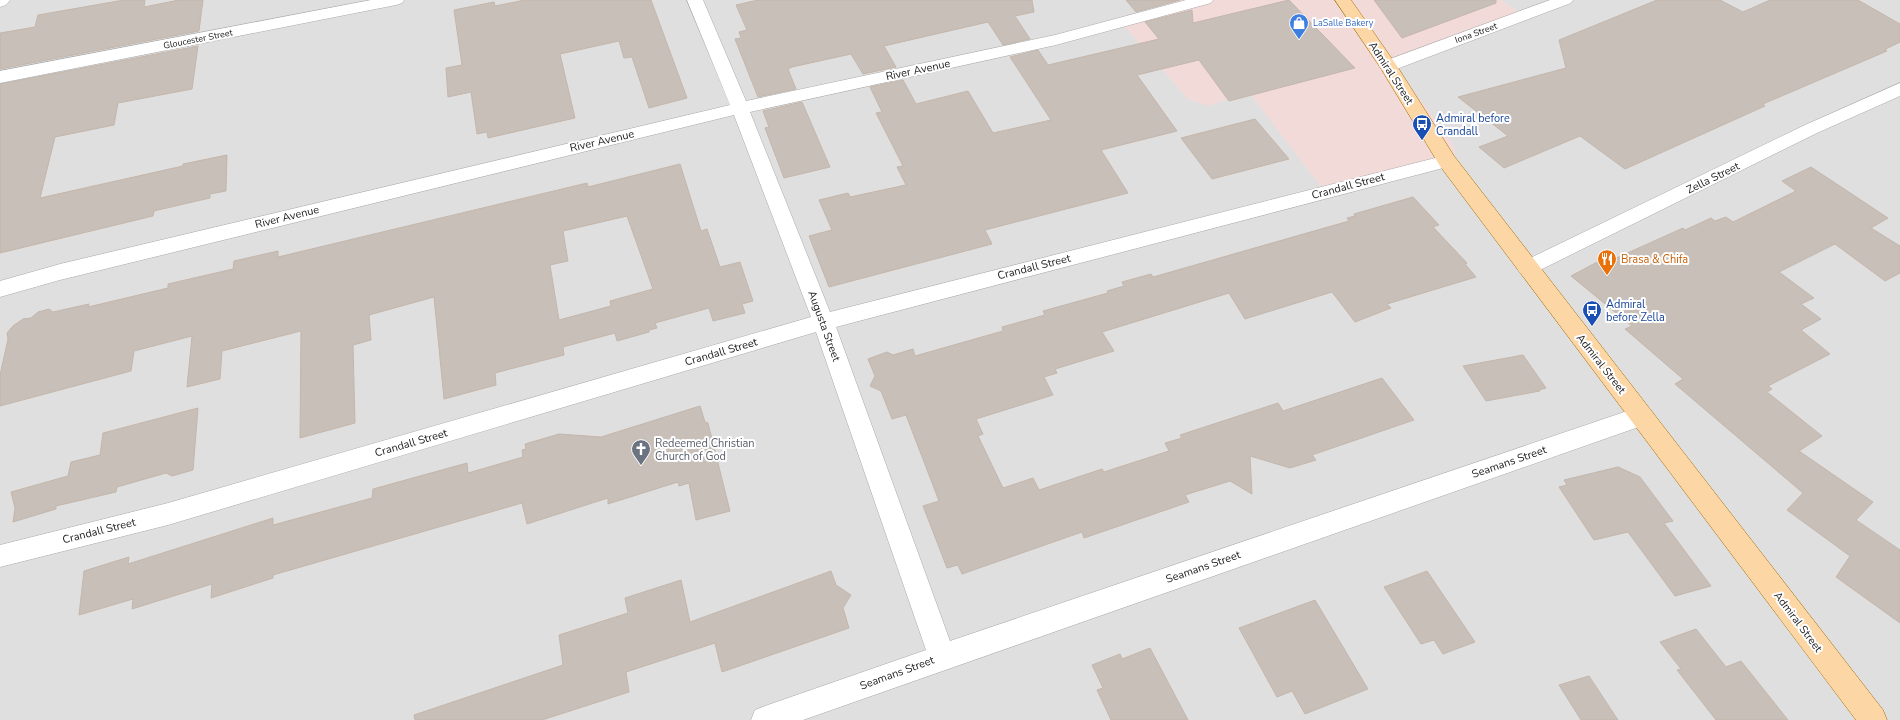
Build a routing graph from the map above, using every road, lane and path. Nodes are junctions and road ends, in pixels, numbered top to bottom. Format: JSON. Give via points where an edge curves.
{"nodes":[{"id":1,"x":2,"y":0,"type":"edge"},
{"id":2,"x":396,"y":0,"type":"edge"},
{"id":3,"x":695,"y":0,"type":"edge"},
{"id":4,"x":1205,"y":0,"type":"edge"},
{"id":5,"x":1343,"y":0,"type":"edge"},
{"id":6,"x":1565,"y":0,"type":"edge"},
{"id":7,"x":0,"y":2,"type":"edge"},
{"id":8,"x":1388,"y":66,"type":"junction"},
{"id":9,"x":0,"y":77,"type":"edge"},
{"id":10,"x":1900,"y":89,"type":"edge"},
{"id":11,"x":740,"y":108,"type":"junction"},
{"id":12,"x":1447,"y":161,"type":"junction"},
{"id":13,"x":1527,"y":268,"type":"junction"},
{"id":14,"x":0,"y":289,"type":"edge"},
{"id":15,"x":823,"y":322,"type":"junction"},
{"id":16,"x":1642,"y":416,"type":"junction"},
{"id":17,"x":0,"y":556,"type":"edge"},
{"id":18,"x":942,"y":657,"type":"junction"},
{"id":19,"x":765,"y":720,"type":"edge"},
{"id":20,"x":1873,"y":720,"type":"edge"}],
"edges":[{"from":1,"to":7,"type":"street"},
{"from":2,"to":9,"type":"street","name":"Gloucester Street"},
{"from":3,"to":11,"type":"street","name":"Augusta Street"},
{"from":4,"to":11,"type":"street","name":"River Avenue","via":[[1056,40]]},
{"from":5,"to":8,"type":"main road","name":"Admiral Street"},
{"from":6,"to":8,"type":"street","name":"Iona Street"},
{"from":8,"to":12,"type":"main road","name":"Admiral Street"},
{"from":10,"to":13,"type":"street","name":"Zella Street","via":[[1811,129]]},
{"from":11,"to":14,"type":"street","name":"River Avenue","via":[[60,272]]},
{"from":11,"to":15,"type":"street","name":"Augusta Street"},
{"from":12,"to":13,"type":"main road","name":"Admiral Street"},
{"from":12,"to":15,"type":"street","name":"Crandall Street"},
{"from":13,"to":16,"type":"main road","name":"Admiral Street"},
{"from":15,"to":17,"type":"street","name":"Crandall Street","via":[[168,514]]},
{"from":15,"to":18,"type":"street","name":"Augusta Street"},
{"from":16,"to":18,"type":"street","name":"Seamans Street"},
{"from":16,"to":20,"type":"main road","name":"Admiral Street"},
{"from":18,"to":19,"type":"street","name":"Seamans Street"}]}
